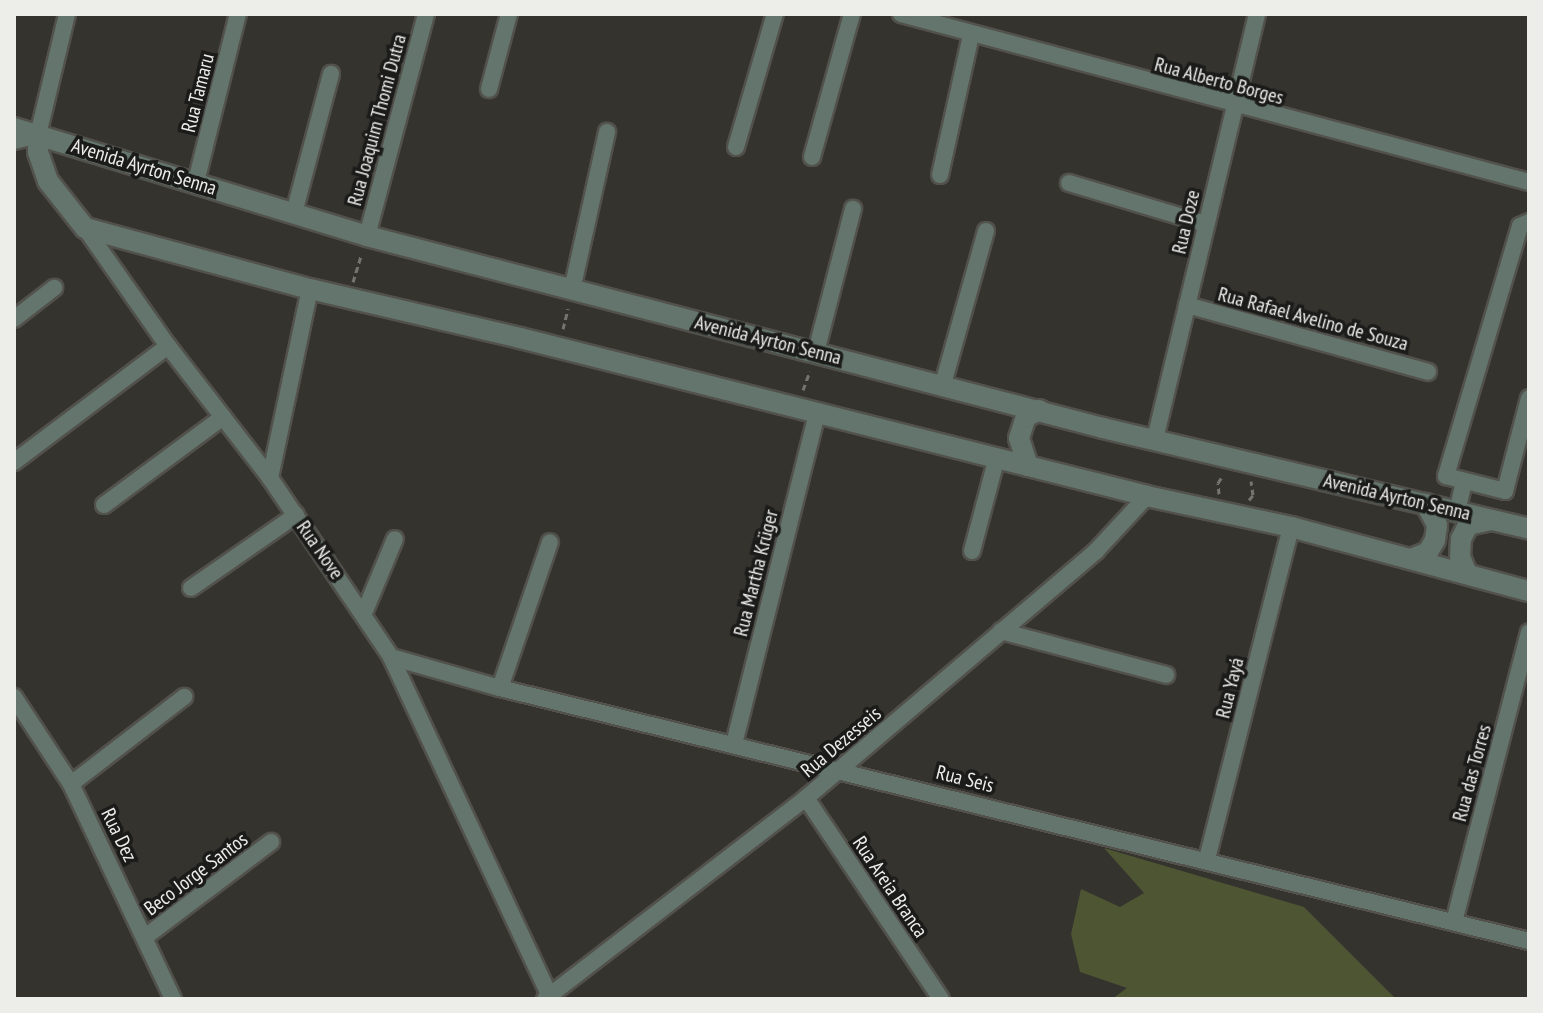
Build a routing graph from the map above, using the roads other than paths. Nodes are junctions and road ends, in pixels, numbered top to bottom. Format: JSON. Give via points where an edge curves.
{"nodes":[{"id":1,"x":67,"y":14,"type":"edge"},
{"id":2,"x":238,"y":14,"type":"edge"},
{"id":3,"x":426,"y":14,"type":"edge"},
{"id":4,"x":509,"y":14,"type":"edge"},
{"id":5,"x":775,"y":14,"type":"edge"},
{"id":6,"x":852,"y":14,"type":"edge"},
{"id":7,"x":901,"y":14,"type":"edge"},
{"id":8,"x":1257,"y":14,"type":"edge"},
{"id":9,"x":971,"y":35,"type":"junction"},
{"id":10,"x":331,"y":74,"type":"dead end"},
{"id":11,"x":489,"y":89,"type":"dead end"},
{"id":12,"x":1235,"y":106,"type":"junction"},
{"id":13,"x":14,"y":128,"type":"edge"},
{"id":14,"x":607,"y":132,"type":"dead end"},
{"id":15,"x":38,"y":135,"type":"junction"},
{"id":16,"x":14,"y":141,"type":"edge"},
{"id":17,"x":736,"y":147,"type":"dead end"},
{"id":18,"x":812,"y":157,"type":"dead end"},
{"id":19,"x":940,"y":175,"type":"dead end"},
{"id":20,"x":196,"y":182,"type":"junction"},
{"id":21,"x":1529,"y":182,"type":"edge"},
{"id":22,"x":1069,"y":183,"type":"dead end"},
{"id":23,"x":853,"y":209,"type":"dead end"},
{"id":24,"x":294,"y":213,"type":"junction"},
{"id":25,"x":1529,"y":222,"type":"edge"},
{"id":26,"x":1206,"y":224,"type":"junction"},
{"id":27,"x":85,"y":228,"type":"junction"},
{"id":28,"x":986,"y":231,"type":"dead end"},
{"id":29,"x":367,"y":236,"type":"junction"},
{"id":30,"x":54,"y":288,"type":"dead end"},
{"id":31,"x":310,"y":289,"type":"junction"},
{"id":32,"x":572,"y":290,"type":"junction"},
{"id":33,"x":1187,"y":305,"type":"junction"},
{"id":34,"x":14,"y":319,"type":"edge"},
{"id":35,"x":168,"y":346,"type":"junction"},
{"id":36,"x":816,"y":352,"type":"junction"},
{"id":37,"x":1428,"y":372,"type":"dead end"},
{"id":38,"x":943,"y":384,"type":"junction"},
{"id":39,"x":1529,"y":398,"type":"edge"},
{"id":40,"x":807,"y":410,"type":"junction"},
{"id":41,"x":1039,"y":410,"type":"junction"},
{"id":42,"x":223,"y":417,"type":"junction"},
{"id":43,"x":1155,"y":439,"type":"junction"},
{"id":44,"x":997,"y":457,"type":"junction"},
{"id":45,"x":14,"y":462,"type":"edge"},
{"id":46,"x":1028,"y":466,"type":"junction"},
{"id":47,"x":270,"y":478,"type":"junction"},
{"id":48,"x":1464,"y":482,"type":"junction"},
{"id":49,"x":1147,"y":496,"type":"junction"},
{"id":50,"x":1426,"y":504,"type":"junction"},
{"id":51,"x":104,"y":505,"type":"dead end"},
{"id":52,"x":1457,"y":512,"type":"junction"},
{"id":53,"x":296,"y":515,"type":"junction"},
{"id":54,"x":1491,"y":520,"type":"junction"},
{"id":55,"x":1291,"y":527,"type":"junction"},
{"id":56,"x":1529,"y":529,"type":"edge"},
{"id":57,"x":395,"y":539,"type":"dead end"},
{"id":58,"x":550,"y":542,"type":"dead end"},
{"id":59,"x":972,"y":551,"type":"dead end"},
{"id":60,"x":1411,"y":559,"type":"junction"},
{"id":61,"x":1467,"y":574,"type":"junction"},
{"id":62,"x":191,"y":588,"type":"dead end"},
{"id":63,"x":1529,"y":591,"type":"edge"},
{"id":64,"x":364,"y":613,"type":"junction"},
{"id":65,"x":1001,"y":631,"type":"junction"},
{"id":66,"x":1529,"y":633,"type":"edge"},
{"id":67,"x":391,"y":657,"type":"junction"},
{"id":68,"x":1166,"y":675,"type":"dead end"},
{"id":69,"x":500,"y":688,"type":"junction"},
{"id":70,"x":14,"y":697,"type":"edge"},
{"id":71,"x":184,"y":697,"type":"dead end"},
{"id":72,"x":734,"y":744,"type":"junction"},
{"id":73,"x":841,"y":769,"type":"junction"},
{"id":74,"x":71,"y":784,"type":"junction"},
{"id":75,"x":806,"y":798,"type":"junction"},
{"id":76,"x":271,"y":842,"type":"dead end"},
{"id":77,"x":1207,"y":859,"type":"junction"},
{"id":78,"x":1454,"y":922,"type":"junction"},
{"id":79,"x":145,"y":937,"type":"junction"},
{"id":80,"x":1529,"y":941,"type":"edge"},
{"id":81,"x":548,"y":998,"type":"edge"},
{"id":82,"x":173,"y":999,"type":"edge"},
{"id":83,"x":941,"y":999,"type":"edge"}],
"edges":[{"from":1,"to":15,"type":"street"},
{"from":2,"to":20,"type":"street","name":"Rua Tamaru"},
{"from":3,"to":29,"type":"street","name":"Rua Joaquim Thomi Dutra"},
{"from":4,"to":11,"type":"street"},
{"from":5,"to":17,"type":"street"},
{"from":6,"to":18,"type":"street"},
{"from":7,"to":9,"type":"street","name":"Rua Alberto Borges"},
{"from":8,"to":12,"type":"street","name":"Rua Doze"},
{"from":9,"to":12,"type":"street","name":"Rua Alberto Borges"},
{"from":9,"to":19,"type":"street"},
{"from":10,"to":24,"type":"street"},
{"from":12,"to":21,"type":"street","name":"Rua Alberto Borges"},
{"from":12,"to":26,"type":"street","name":"Rua Doze"},
{"from":13,"to":15,"type":"street","name":"Avenida Ayrton Senna"},
{"from":14,"to":32,"type":"street"},
{"from":15,"to":16,"type":"street"},
{"from":15,"to":20,"type":"street","name":"Avenida Ayrton Senna"},
{"from":15,"to":27,"type":"street","name":"Rua Nove","via":[[48,181]]},
{"from":20,"to":24,"type":"street","name":"Avenida Ayrton Senna"},
{"from":22,"to":26,"type":"street"},
{"from":23,"to":36,"type":"street"},
{"from":24,"to":29,"type":"street","name":"Avenida Ayrton Senna"},
{"from":25,"to":48,"type":"street","via":[[1520,226],[1446,476]]},
{"from":26,"to":33,"type":"street","name":"Rua Doze"},
{"from":27,"to":31,"type":"street"},
{"from":27,"to":35,"type":"street","name":"Rua Nove"},
{"from":28,"to":38,"type":"street"},
{"from":29,"to":32,"type":"street","name":"Avenida Ayrton Senna"},
{"from":30,"to":34,"type":"street"},
{"from":31,"to":40,"type":"street"},
{"from":31,"to":47,"type":"street"},
{"from":32,"to":36,"type":"street","name":"Avenida Ayrton Senna"},
{"from":33,"to":37,"type":"street","name":"Rua Rafael Avelino de Souza"},
{"from":33,"to":43,"type":"street","name":"Rua Doze"},
{"from":35,"to":42,"type":"street","name":"Rua Nove"},
{"from":35,"to":45,"type":"street"},
{"from":36,"to":38,"type":"street","name":"Avenida Ayrton Senna"},
{"from":38,"to":41,"type":"street","name":"Avenida Ayrton Senna"},
{"from":39,"to":48,"type":"street","via":[[1505,491]]},
{"from":40,"to":44,"type":"street"},
{"from":40,"to":72,"type":"street","name":"Rua Martha Krüger"},
{"from":41,"to":43,"type":"street","name":"Avenida Ayrton Senna"},
{"from":41,"to":46,"type":"street","via":[[1026,417],[1019,438]]},
{"from":42,"to":47,"type":"street","name":"Rua Nove"},
{"from":42,"to":51,"type":"street"},
{"from":43,"to":50,"type":"street","name":"Avenida Ayrton Senna"},
{"from":44,"to":46,"type":"street"},
{"from":44,"to":59,"type":"street"},
{"from":46,"to":49,"type":"street"},
{"from":47,"to":53,"type":"street","name":"Rua Nove"},
{"from":48,"to":52,"type":"street"},
{"from":49,"to":55,"type":"street"},
{"from":49,"to":65,"type":"street","name":"Rua Dezesseis","via":[[1096,551]]},
{"from":50,"to":52,"type":"street","name":"Avenida Ayrton Senna"},
{"from":50,"to":60,"type":"street","via":[[1437,525],[1435,540],[1428,552]]},
{"from":52,"to":54,"type":"street","name":"Avenida Ayrton Senna"},
{"from":53,"to":62,"type":"street"},
{"from":53,"to":64,"type":"street","name":"Rua Nove"},
{"from":54,"to":56,"type":"street","name":"Avenida Ayrton Senna"},
{"from":54,"to":61,"type":"street","via":[[1468,525],[1461,539],[1460,557]]},
{"from":55,"to":60,"type":"street"},
{"from":55,"to":77,"type":"street","name":"Rua Yayá"},
{"from":57,"to":64,"type":"street"},
{"from":58,"to":69,"type":"street"},
{"from":60,"to":61,"type":"street"},
{"from":61,"to":63,"type":"street"},
{"from":64,"to":67,"type":"street","name":"Rua Nove"},
{"from":65,"to":68,"type":"street"},
{"from":65,"to":73,"type":"street","name":"Rua Dezesseis"},
{"from":66,"to":78,"type":"street","name":"Rua das Torres"},
{"from":67,"to":69,"type":"street","name":"Rua Seis"},
{"from":67,"to":81,"type":"street","name":"Rua Nove"},
{"from":69,"to":72,"type":"street","name":"Rua Seis"},
{"from":70,"to":74,"type":"street","name":"Rua Dez"},
{"from":71,"to":74,"type":"street"},
{"from":72,"to":73,"type":"street","name":"Rua Seis"},
{"from":73,"to":75,"type":"street","name":"Rua Dezesseis"},
{"from":73,"to":77,"type":"street","name":"Rua Seis"},
{"from":74,"to":79,"type":"street","name":"Rua Dez"},
{"from":75,"to":81,"type":"street","name":"Rua Dezesseis"},
{"from":75,"to":83,"type":"street","name":"Rua Areia Branca"},
{"from":76,"to":79,"type":"street","name":"Beco Jorge Santos"},
{"from":77,"to":78,"type":"street","name":"Rua Seis"},
{"from":78,"to":80,"type":"street","name":"Rua Seis"},
{"from":79,"to":82,"type":"street","name":"Rua Dez"}]}
